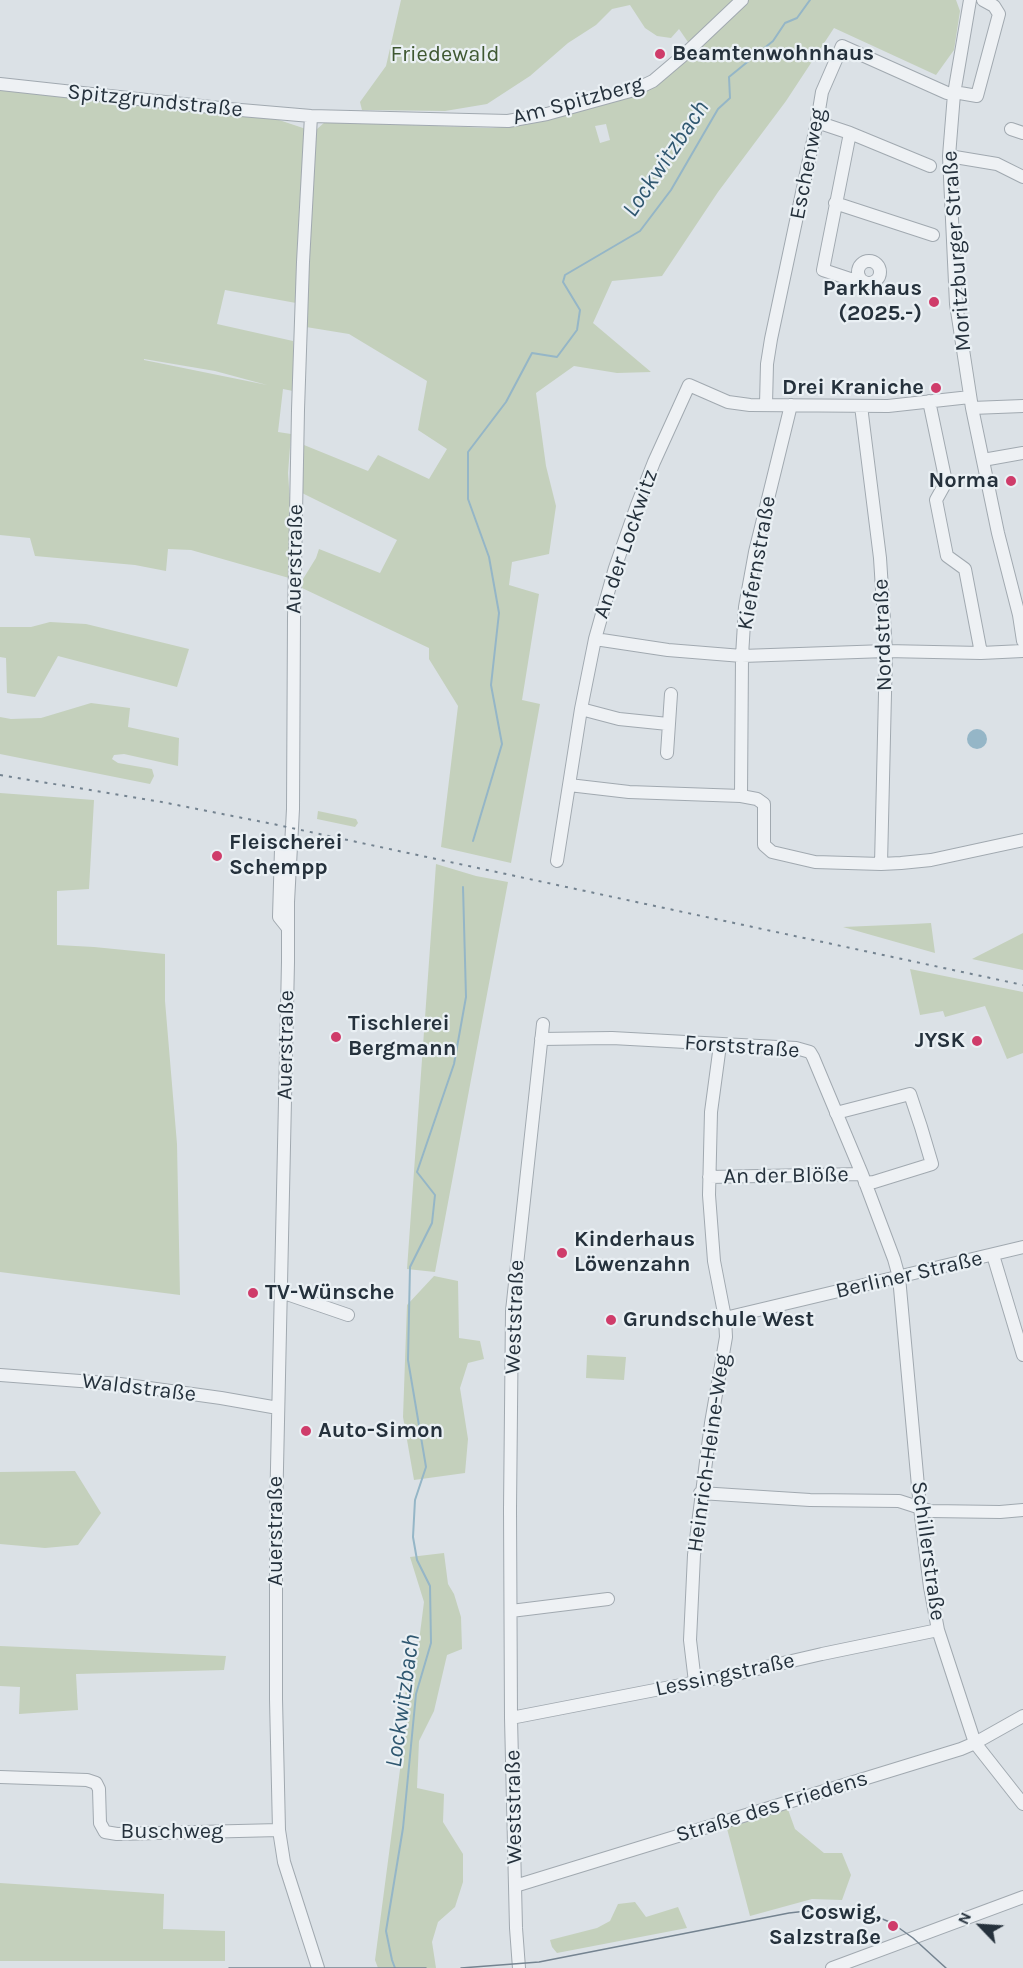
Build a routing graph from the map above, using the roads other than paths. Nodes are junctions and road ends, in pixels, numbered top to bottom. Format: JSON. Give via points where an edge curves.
{"nodes":[{"id":1,"x":742,"y":0,"type":"edge"},
{"id":2,"x":970,"y":0,"type":"edge"},
{"id":3,"x":982,"y":0,"type":"edge"},
{"id":4,"x":0,"y":84,"type":"edge"},
{"id":5,"x":954,"y":93,"type":"junction"},
{"id":6,"x":311,"y":116,"type":"junction"},
{"id":7,"x":817,"y":122,"type":"junction"},
{"id":8,"x":850,"y":133,"type":"junction"},
{"id":9,"x":949,"y":156,"type":"junction"},
{"id":10,"x":930,"y":166,"type":"dead end"},
{"id":11,"x":1023,"y":177,"type":"edge"},
{"id":12,"x":836,"y":203,"type":"junction"},
{"id":13,"x":933,"y":235,"type":"dead end"},
{"id":14,"x":859,"y":276,"type":"dead end"},
{"id":15,"x":929,"y":401,"type":"junction"},
{"id":16,"x":971,"y":402,"type":"junction"},
{"id":17,"x":766,"y":405,"type":"junction"},
{"id":18,"x":791,"y":405,"type":"junction"},
{"id":19,"x":861,"y":406,"type":"junction"},
{"id":20,"x":1023,"y":406,"type":"edge"},
{"id":21,"x":1023,"y":453,"type":"edge"},
{"id":22,"x":983,"y":460,"type":"junction"},
{"id":23,"x":595,"y":639,"type":"junction"},
{"id":24,"x":1023,"y":641,"type":"edge"},
{"id":25,"x":886,"y":651,"type":"junction"},
{"id":26,"x":1023,"y":651,"type":"edge"},
{"id":27,"x":981,"y":653,"type":"junction"},
{"id":28,"x":742,"y":656,"type":"junction"},
{"id":29,"x":671,"y":694,"type":"dead end"},
{"id":30,"x":581,"y":709,"type":"junction"},
{"id":31,"x":668,"y":724,"type":"junction"},
{"id":32,"x":667,"y":753,"type":"dead end"},
{"id":33,"x":569,"y":785,"type":"junction"},
{"id":34,"x":741,"y":796,"type":"junction"},
{"id":35,"x":1023,"y":840,"type":"edge"},
{"id":36,"x":281,"y":849,"type":"dead end"},
{"id":37,"x":557,"y":861,"type":"dead end"},
{"id":38,"x":881,"y":864,"type":"junction"},
{"id":39,"x":287,"y":927,"type":"junction"},
{"id":40,"x":543,"y":1024,"type":"dead end"},
{"id":41,"x":541,"y":1039,"type":"junction"},
{"id":42,"x":720,"y":1045,"type":"junction"},
{"id":43,"x":836,"y":1113,"type":"junction"},
{"id":44,"x":709,"y":1177,"type":"junction"},
{"id":45,"x":864,"y":1179,"type":"junction"},
{"id":46,"x":1023,"y":1247,"type":"edge"},
{"id":47,"x":993,"y":1255,"type":"junction"},
{"id":48,"x":899,"y":1277,"type":"junction"},
{"id":49,"x":281,"y":1292,"type":"junction"},
{"id":50,"x":348,"y":1315,"type":"dead end"},
{"id":51,"x":724,"y":1318,"type":"junction"},
{"id":52,"x":1023,"y":1355,"type":"edge"},
{"id":53,"x":0,"y":1375,"type":"edge"},
{"id":54,"x":278,"y":1408,"type":"junction"},
{"id":55,"x":700,"y":1493,"type":"junction"},
{"id":56,"x":920,"y":1508,"type":"junction"},
{"id":57,"x":1023,"y":1510,"type":"edge"},
{"id":58,"x":608,"y":1599,"type":"dead end"},
{"id":59,"x":511,"y":1611,"type":"junction"},
{"id":60,"x":938,"y":1630,"type":"junction"},
{"id":61,"x":695,"y":1682,"type":"junction"},
{"id":62,"x":1023,"y":1716,"type":"edge"},
{"id":63,"x":512,"y":1718,"type":"junction"},
{"id":64,"x":975,"y":1743,"type":"junction"},
{"id":65,"x":0,"y":1778,"type":"edge"},
{"id":66,"x":1023,"y":1804,"type":"edge"},
{"id":67,"x":279,"y":1830,"type":"junction"},
{"id":68,"x":515,"y":1886,"type":"junction"},
{"id":69,"x":1023,"y":1897,"type":"edge"},
{"id":70,"x":318,"y":1968,"type":"edge"},
{"id":71,"x":519,"y":1968,"type":"edge"},
{"id":72,"x":832,"y":1968,"type":"edge"}],
"edges":[{"from":1,"to":6,"type":"street","name":"Am Spitzberg","via":[[653,81],[547,114],[508,121]]},
{"from":2,"to":5,"type":"street","name":"Moritzburger Straße"},
{"from":3,"to":5,"type":"street","via":[[999,14],[977,96]]},
{"from":4,"to":6,"type":"street","name":"Spitzgrundstraße"},
{"from":5,"to":7,"type":"street","name":"Eschenweg","via":[[842,46],[822,92]]},
{"from":5,"to":9,"type":"street","name":"Moritzburger Straße"},
{"from":6,"to":39,"type":"street","name":"Auerstraße","via":[[300,337],[293,818]]},
{"from":7,"to":8,"type":"street"},
{"from":7,"to":17,"type":"street","name":"Eschenweg","via":[[771,339]]},
{"from":8,"to":10,"type":"street"},
{"from":8,"to":12,"type":"street"},
{"from":9,"to":11,"type":"street","via":[[997,164]]},
{"from":9,"to":16,"type":"street","name":"Moritzburger Straße","via":[[956,304]]},
{"from":12,"to":13,"type":"street"},
{"from":12,"to":14,"type":"street","via":[[823,270],[850,279]]},
{"from":15,"to":16,"type":"street"},
{"from":15,"to":19,"type":"street"},
{"from":15,"to":27,"type":"street","via":[[946,482],[936,500],[947,556],[964,569]]},
{"from":16,"to":20,"type":"street"},
{"from":16,"to":22,"type":"street","name":"Moritzburger Straße"},
{"from":17,"to":18,"type":"street"},
{"from":17,"to":23,"type":"street","name":"An der Lockwitz","via":[[728,402],[689,385],[637,505]]},
{"from":18,"to":19,"type":"street"},
{"from":18,"to":28,"type":"street","name":"Kiefernstraße","via":[[755,552],[745,607]]},
{"from":19,"to":25,"type":"street","name":"Nordstraße","via":[[879,548]]},
{"from":21,"to":22,"type":"street"},
{"from":22,"to":24,"type":"street","name":"Moritzburger Straße"},
{"from":23,"to":28,"type":"street"},
{"from":23,"to":30,"type":"street","name":"An der Lockwitz"},
{"from":25,"to":27,"type":"street"},
{"from":25,"to":28,"type":"street"},
{"from":25,"to":38,"type":"street","name":"Nordstraße"},
{"from":26,"to":27,"type":"street"},
{"from":28,"to":34,"type":"street","name":"Kiefernstraße"},
{"from":29,"to":31,"type":"street"},
{"from":30,"to":31,"type":"street","via":[[619,719]]},
{"from":30,"to":33,"type":"street","name":"An der Lockwitz"},
{"from":31,"to":32,"type":"street"},
{"from":33,"to":34,"type":"street","via":[[629,792]]},
{"from":33,"to":37,"type":"street","name":"An der Lockwitz"},
{"from":34,"to":38,"type":"street","via":[[764,804],[764,845],[772,852],[815,862]]},
{"from":35,"to":38,"type":"street","via":[[931,860]]},
{"from":36,"to":39,"type":"street","via":[[279,917]]},
{"from":39,"to":49,"type":"street","name":"Auerstraße"},
{"from":40,"to":41,"type":"street","name":"Weststraße"},
{"from":41,"to":42,"type":"street","name":"Forststraße","via":[[612,1038]]},
{"from":41,"to":59,"type":"street","name":"Weststraße","via":[[512,1311]]},
{"from":42,"to":43,"type":"street","name":"Forststraße","via":[[810,1052]]},
{"from":42,"to":44,"type":"street","name":"Heinrich-Heine-Weg","via":[[711,1112]]},
{"from":43,"to":45,"type":"street","name":"Forststraße"},
{"from":43,"to":45,"type":"street","name":"An der Blöße","via":[[910,1094],[932,1164],[874,1182]]},
{"from":44,"to":45,"type":"street","name":"An der Blöße"},
{"from":44,"to":51,"type":"street","name":"Heinrich-Heine-Weg","via":[[714,1261]]},
{"from":45,"to":48,"type":"street","name":"Forststraße"},
{"from":46,"to":47,"type":"street","name":"Berliner Straße"},
{"from":47,"to":48,"type":"street","name":"Berliner Straße"},
{"from":47,"to":52,"type":"street"},
{"from":48,"to":51,"type":"street","name":"Berliner Straße"},
{"from":48,"to":56,"type":"street","name":"Schillerstraße"},
{"from":49,"to":50,"type":"street"},
{"from":49,"to":54,"type":"street","name":"Auerstraße"},
{"from":51,"to":55,"type":"street","name":"Heinrich-Heine-Weg","via":[[726,1337]]},
{"from":53,"to":54,"type":"street","name":"Waldstraße","via":[[120,1384]]},
{"from":54,"to":67,"type":"street","name":"Auerstraße","via":[[275,1620]]},
{"from":55,"to":56,"type":"street","via":[[899,1501]]},
{"from":55,"to":61,"type":"street","name":"Heinrich-Heine-Weg","via":[[690,1616]]},
{"from":56,"to":57,"type":"street"},
{"from":56,"to":60,"type":"street","name":"Schillerstraße"},
{"from":58,"to":59,"type":"street"},
{"from":59,"to":63,"type":"street","name":"Weststraße"},
{"from":60,"to":61,"type":"street","name":"Lessingstraße"},
{"from":60,"to":64,"type":"street","name":"Schillerstraße"},
{"from":61,"to":63,"type":"street","name":"Lessingstraße"},
{"from":62,"to":64,"type":"street","name":"Straße des Friedens"},
{"from":63,"to":68,"type":"street","name":"Weststraße"},
{"from":64,"to":66,"type":"street","name":"Schillerstraße"},
{"from":64,"to":68,"type":"street","name":"Straße des Friedens"},
{"from":65,"to":67,"type":"street","name":"Buschweg","via":[[96,1783],[100,1823],[105,1832]]},
{"from":67,"to":70,"type":"street","name":"Auerstraße","via":[[284,1862]]},
{"from":68,"to":71,"type":"street","name":"Weststraße"},
{"from":69,"to":72,"type":"street"}]}
